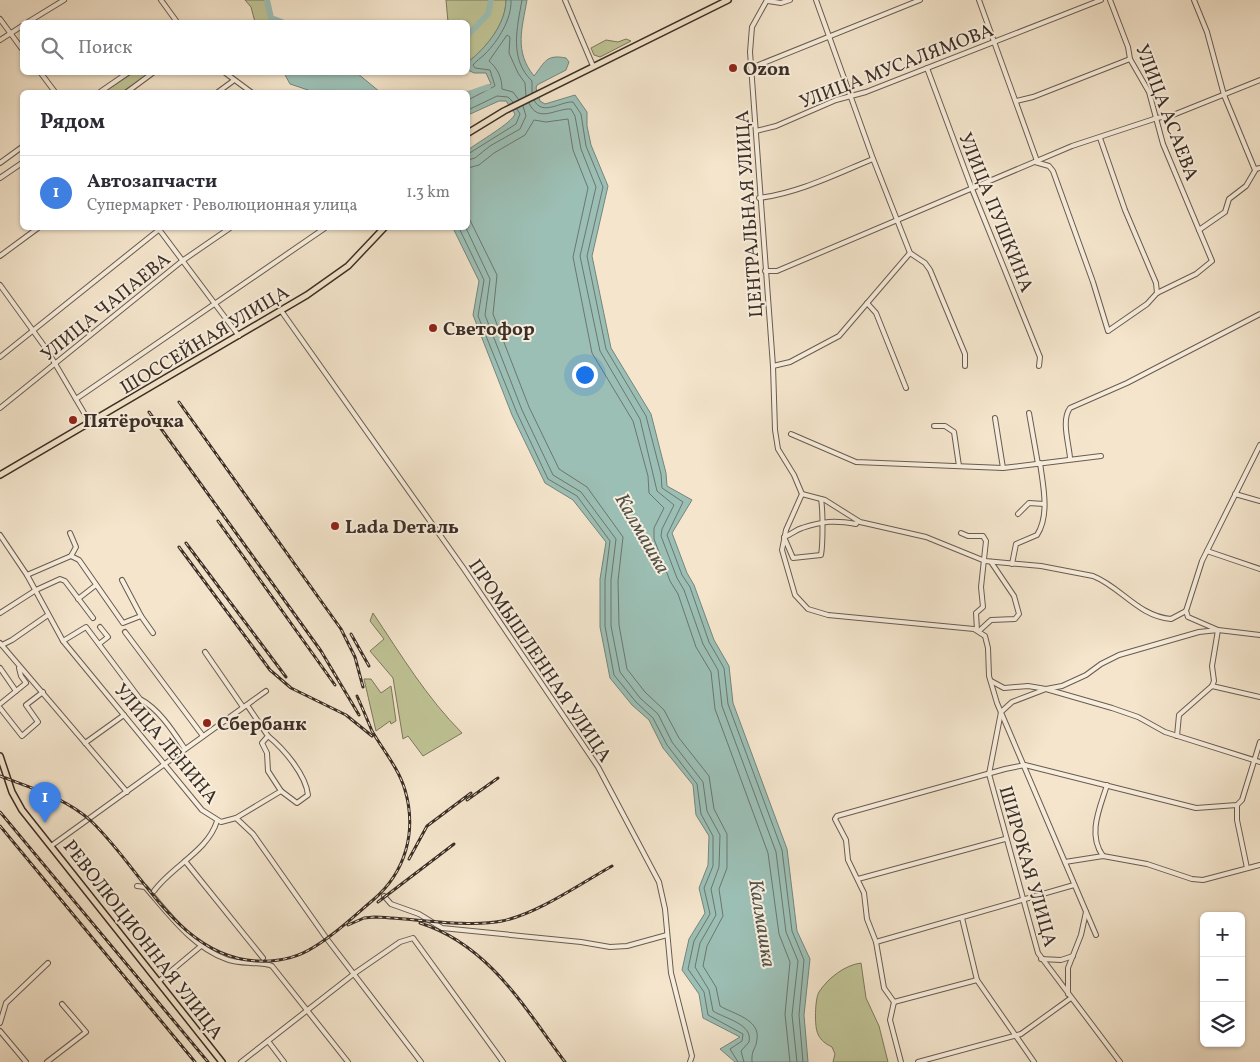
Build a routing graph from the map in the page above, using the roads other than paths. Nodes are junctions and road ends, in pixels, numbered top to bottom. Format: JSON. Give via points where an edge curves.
{"nodes":[{"id":1,"x":64,"y":0,"type":"edge"},
{"id":2,"x":161,"y":0,"type":"edge"},
{"id":3,"x":565,"y":0,"type":"edge"},
{"id":4,"x":728,"y":0,"type":"edge"},
{"id":5,"x":767,"y":0,"type":"edge"},
{"id":6,"x":790,"y":0,"type":"edge"},
{"id":7,"x":816,"y":0,"type":"edge"},
{"id":8,"x":920,"y":0,"type":"edge"},
{"id":9,"x":979,"y":0,"type":"edge"},
{"id":10,"x":1101,"y":0,"type":"edge"},
{"id":11,"x":1110,"y":0,"type":"edge"},
{"id":12,"x":1194,"y":0,"type":"edge"},
{"id":13,"x":0,"y":18,"type":"edge"},
{"id":14,"x":31,"y":20,"type":"edge"},
{"id":15,"x":176,"y":20,"type":"edge"},
{"id":16,"x":20,"y":27,"type":"edge"},
{"id":17,"x":11,"y":34,"type":"junction"},
{"id":18,"x":830,"y":36,"type":"junction"},
{"id":19,"x":0,"y":40,"type":"edge"},
{"id":20,"x":994,"y":42,"type":"junction"},
{"id":21,"x":20,"y":46,"type":"edge"},
{"id":22,"x":1130,"y":59,"type":"junction"},
{"id":23,"x":593,"y":66,"type":"junction"},
{"id":24,"x":751,"y":68,"type":"junction"},
{"id":25,"x":927,"y":68,"type":"junction"},
{"id":26,"x":42,"y":75,"type":"edge"},
{"id":27,"x":125,"y":75,"type":"edge"},
{"id":28,"x":150,"y":75,"type":"edge"},
{"id":29,"x":227,"y":75,"type":"edge"},
{"id":30,"x":1260,"y":80,"type":"edge"},
{"id":31,"x":233,"y":81,"type":"junction"},
{"id":32,"x":53,"y":90,"type":"edge"},
{"id":33,"x":103,"y":90,"type":"edge"},
{"id":34,"x":130,"y":90,"type":"edge"},
{"id":35,"x":221,"y":90,"type":"edge"},
{"id":36,"x":248,"y":90,"type":"edge"},
{"id":37,"x":1224,"y":94,"type":"junction"},
{"id":38,"x":852,"y":97,"type":"junction"},
{"id":39,"x":1016,"y":101,"type":"junction"},
{"id":40,"x":1157,"y":118,"type":"junction"},
{"id":41,"x":756,"y":131,"type":"junction"},
{"id":42,"x":470,"y":132,"type":"edge"},
{"id":43,"x":1100,"y":138,"type":"junction"},
{"id":44,"x":20,"y":148,"type":"edge"},
{"id":45,"x":873,"y":159,"type":"junction"},
{"id":46,"x":1036,"y":161,"type":"junction"},
{"id":47,"x":0,"y":163,"type":"edge"},
{"id":48,"x":20,"y":164,"type":"edge"},
{"id":49,"x":1258,"y":169,"type":"edge"},
{"id":50,"x":0,"y":178,"type":"edge"},
{"id":51,"x":972,"y":188,"type":"junction"},
{"id":52,"x":759,"y":198,"type":"junction"},
{"id":53,"x":898,"y":220,"type":"junction"},
{"id":54,"x":35,"y":230,"type":"edge"},
{"id":55,"x":157,"y":230,"type":"edge"},
{"id":56,"x":160,"y":230,"type":"edge"},
{"id":57,"x":227,"y":230,"type":"edge"},
{"id":58,"x":322,"y":230,"type":"edge"},
{"id":59,"x":382,"y":230,"type":"edge"},
{"id":60,"x":1199,"y":230,"type":"junction"},
{"id":61,"x":910,"y":253,"type":"junction"},
{"id":62,"x":0,"y":256,"type":"edge"},
{"id":63,"x":182,"y":261,"type":"junction"},
{"id":64,"x":765,"y":271,"type":"junction"},
{"id":65,"x":0,"y":285,"type":"edge"},
{"id":66,"x":1157,"y":293,"type":"junction"},
{"id":67,"x":215,"y":302,"type":"junction"},
{"id":68,"x":867,"y":303,"type":"junction"},
{"id":69,"x":282,"y":312,"type":"junction"},
{"id":70,"x":1260,"y":314,"type":"edge"},
{"id":71,"x":32,"y":330,"type":"junction"},
{"id":72,"x":240,"y":336,"type":"junction"},
{"id":73,"x":0,"y":357,"type":"edge"},
{"id":74,"x":55,"y":364,"type":"junction"},
{"id":75,"x":773,"y":366,"type":"junction"},
{"id":76,"x":965,"y":366,"type":"dead end"},
{"id":77,"x":1040,"y":366,"type":"dead end"},
{"id":78,"x":906,"y":388,"type":"dead end"},
{"id":79,"x":76,"y":399,"type":"junction"},
{"id":80,"x":0,"y":408,"type":"edge"},
{"id":81,"x":1029,"y":413,"type":"dead end"},
{"id":82,"x":995,"y":418,"type":"dead end"},
{"id":83,"x":90,"y":424,"type":"junction"},
{"id":84,"x":934,"y":426,"type":"dead end"},
{"id":85,"x":791,"y":434,"type":"dead end"},
{"id":86,"x":1260,"y":445,"type":"edge"},
{"id":87,"x":1101,"y":456,"type":"dead end"},
{"id":88,"x":1070,"y":458,"type":"junction"},
{"id":89,"x":1039,"y":463,"type":"junction"},
{"id":90,"x":959,"y":466,"type":"junction"},
{"id":91,"x":1003,"y":468,"type":"junction"},
{"id":92,"x":0,"y":475,"type":"edge"},
{"id":93,"x":802,"y":494,"type":"junction"},
{"id":94,"x":1235,"y":494,"type":"junction"},
{"id":95,"x":821,"y":498,"type":"junction"},
{"id":96,"x":1260,"y":501,"type":"edge"},
{"id":97,"x":1044,"y":504,"type":"junction"},
{"id":98,"x":1018,"y":514,"type":"dead end"},
{"id":99,"x":858,"y":521,"type":"junction"},
{"id":100,"x":821,"y":524,"type":"junction"},
{"id":101,"x":70,"y":533,"type":"dead end"},
{"id":102,"x":962,"y":533,"type":"dead end"},
{"id":103,"x":0,"y":534,"type":"edge"},
{"id":104,"x":784,"y":537,"type":"junction"},
{"id":105,"x":1207,"y":551,"type":"junction"},
{"id":106,"x":71,"y":556,"type":"junction"},
{"id":107,"x":985,"y":561,"type":"junction"},
{"id":108,"x":991,"y":562,"type":"junction"},
{"id":109,"x":1012,"y":564,"type":"junction"},
{"id":110,"x":1260,"y":569,"type":"edge"},
{"id":111,"x":28,"y":576,"type":"junction"},
{"id":112,"x":122,"y":580,"type":"dead end"},
{"id":113,"x":96,"y":585,"type":"junction"},
{"id":114,"x":36,"y":590,"type":"junction"},
{"id":115,"x":78,"y":599,"type":"junction"},
{"id":116,"x":1186,"y":611,"type":"junction"},
{"id":117,"x":0,"y":613,"type":"edge"},
{"id":118,"x":48,"y":614,"type":"junction"},
{"id":119,"x":140,"y":616,"type":"junction"},
{"id":120,"x":93,"y":618,"type":"dead end"},
{"id":121,"x":100,"y":627,"type":"dead end"},
{"id":122,"x":977,"y":630,"type":"junction"},
{"id":123,"x":1218,"y":630,"type":"junction"},
{"id":124,"x":125,"y":632,"type":"dead end"},
{"id":125,"x":153,"y":633,"type":"dead end"},
{"id":126,"x":1260,"y":635,"type":"edge"},
{"id":127,"x":63,"y":641,"type":"junction"},
{"id":128,"x":1,"y":642,"type":"edge"},
{"id":129,"x":99,"y":644,"type":"junction"},
{"id":130,"x":205,"y":652,"type":"dead end"},
{"id":131,"x":19,"y":666,"type":"junction"},
{"id":132,"x":0,"y":668,"type":"edge"},
{"id":133,"x":990,"y":681,"type":"junction"},
{"id":134,"x":1212,"y":686,"type":"junction"},
{"id":135,"x":1046,"y":689,"type":"junction"},
{"id":136,"x":16,"y":691,"type":"junction"},
{"id":137,"x":266,"y":691,"type":"dead end"},
{"id":138,"x":43,"y":692,"type":"junction"},
{"id":139,"x":1260,"y":696,"type":"edge"},
{"id":140,"x":0,"y":706,"type":"edge"},
{"id":141,"x":245,"y":706,"type":"junction"},
{"id":142,"x":1001,"y":712,"type":"junction"},
{"id":143,"x":124,"y":715,"type":"junction"},
{"id":144,"x":203,"y":736,"type":"junction"},
{"id":145,"x":268,"y":736,"type":"junction"},
{"id":146,"x":1177,"y":736,"type":"junction"},
{"id":147,"x":1260,"y":742,"type":"edge"},
{"id":148,"x":85,"y":743,"type":"junction"},
{"id":149,"x":186,"y":749,"type":"junction"},
{"id":150,"x":0,"y":756,"type":"edge"},
{"id":151,"x":1254,"y":761,"type":"junction"},
{"id":152,"x":1260,"y":762,"type":"edge"},
{"id":153,"x":164,"y":763,"type":"junction"},
{"id":154,"x":1025,"y":765,"type":"junction"},
{"id":155,"x":989,"y":774,"type":"junction"},
{"id":156,"x":1107,"y":785,"type":"junction"},
{"id":157,"x":280,"y":791,"type":"junction"},
{"id":158,"x":127,"y":792,"type":"junction"},
{"id":159,"x":1237,"y":805,"type":"junction"},
{"id":160,"x":236,"y":818,"type":"junction"},
{"id":161,"x":217,"y":821,"type":"junction"},
{"id":162,"x":1005,"y":839,"type":"junction"},
{"id":163,"x":51,"y":846,"type":"junction"},
{"id":164,"x":1103,"y":856,"type":"junction"},
{"id":165,"x":185,"y":861,"type":"junction"},
{"id":166,"x":1064,"y":862,"type":"junction"},
{"id":167,"x":1260,"y":866,"type":"edge"},
{"id":168,"x":1247,"y":868,"type":"junction"},
{"id":169,"x":858,"y":879,"type":"junction"},
{"id":170,"x":1074,"y":885,"type":"junction"},
{"id":171,"x":137,"y":886,"type":"dead end"},
{"id":172,"x":154,"y":891,"type":"dead end"},
{"id":173,"x":384,"y":896,"type":"dead end"},
{"id":174,"x":1023,"y":900,"type":"junction"},
{"id":175,"x":1086,"y":912,"type":"junction"},
{"id":176,"x":962,"y":918,"type":"junction"},
{"id":177,"x":667,"y":935,"type":"junction"},
{"id":178,"x":1096,"y":936,"type":"dead end"},
{"id":179,"x":876,"y":942,"type":"junction"},
{"id":180,"x":201,"y":946,"type":"junction"},
{"id":181,"x":1073,"y":956,"type":"junction"},
{"id":182,"x":264,"y":958,"type":"dead end"},
{"id":183,"x":1041,"y":959,"type":"junction"},
{"id":184,"x":48,"y":963,"type":"dead end"},
{"id":185,"x":355,"y":973,"type":"junction"},
{"id":186,"x":977,"y":980,"type":"junction"},
{"id":187,"x":158,"y":982,"type":"junction"},
{"id":188,"x":1070,"y":996,"type":"junction"},
{"id":189,"x":894,"y":1002,"type":"junction"},
{"id":190,"x":62,"y":1004,"type":"dead end"},
{"id":191,"x":308,"y":1009,"type":"junction"},
{"id":192,"x":0,"y":1023,"type":"edge"},
{"id":193,"x":0,"y":1031,"type":"edge"},
{"id":194,"x":1015,"y":1034,"type":"junction"},
{"id":195,"x":268,"y":1041,"type":"junction"},
{"id":196,"x":26,"y":1062,"type":"edge"},
{"id":197,"x":47,"y":1062,"type":"edge"},
{"id":198,"x":222,"y":1062,"type":"edge"},
{"id":199,"x":241,"y":1062,"type":"edge"},
{"id":200,"x":284,"y":1062,"type":"edge"},
{"id":201,"x":348,"y":1062,"type":"edge"},
{"id":202,"x":421,"y":1062,"type":"edge"},
{"id":203,"x":503,"y":1062,"type":"edge"},
{"id":204,"x":690,"y":1062,"type":"edge"},
{"id":205,"x":901,"y":1062,"type":"edge"},
{"id":206,"x":918,"y":1062,"type":"edge"},
{"id":207,"x":1034,"y":1062,"type":"edge"},
{"id":208,"x":1120,"y":1062,"type":"edge"}],
"edges":[{"from":1,"to":14,"type":"street"},
{"from":2,"to":15,"type":"street"},
{"from":3,"to":23,"type":"street"},
{"from":4,"to":23,"type":"main road"},
{"from":5,"to":6,"type":"street","via":[[781,3]]},
{"from":5,"to":24,"type":"street","name":"ЦЕНТРАЛЬНАЯ УЛИЦА","via":[[752,27]]},
{"from":7,"to":18,"type":"street"},
{"from":8,"to":18,"type":"street"},
{"from":9,"to":20,"type":"street"},
{"from":10,"to":20,"type":"street","name":"УЛИЦА МУСАЛЯМОВА"},
{"from":11,"to":22,"type":"street","name":"УЛИЦА АСАЕВА"},
{"from":12,"to":37,"type":"street"},
{"from":13,"to":17,"type":"street"},
{"from":16,"to":17,"type":"street"},
{"from":17,"to":19,"type":"street"},
{"from":17,"to":21,"type":"street"},
{"from":18,"to":24,"type":"street"},
{"from":18,"to":38,"type":"street"},
{"from":20,"to":25,"type":"street","name":"УЛИЦА МУСАЛЯМОВА"},
{"from":20,"to":39,"type":"street"},
{"from":22,"to":39,"type":"street"},
{"from":22,"to":40,"type":"street","name":"УЛИЦА АСАЕВА","via":[[1149,92]]},
{"from":23,"to":42,"type":"main road"},
{"from":24,"to":41,"type":"street","name":"ЦЕНТРАЛЬНАЯ УЛИЦА"},
{"from":25,"to":38,"type":"street","name":"УЛИЦА МУСАЛЯМОВА"},
{"from":25,"to":51,"type":"street","name":"УЛИЦА ПУШКИНА"},
{"from":26,"to":32,"type":"street"},
{"from":27,"to":33,"type":"street"},
{"from":28,"to":34,"type":"street"},
{"from":29,"to":31,"type":"street"},
{"from":30,"to":37,"type":"street"},
{"from":31,"to":35,"type":"street"},
{"from":31,"to":36,"type":"street"},
{"from":37,"to":40,"type":"street","via":[[1173,115]]},
{"from":37,"to":49,"type":"street","via":[[1253,168]]},
{"from":38,"to":41,"type":"street","name":"УЛИЦА МУСАЛЯМОВА","via":[[836,100],[776,126]]},
{"from":38,"to":45,"type":"street"},
{"from":39,"to":46,"type":"street"},
{"from":40,"to":43,"type":"street"},
{"from":40,"to":60,"type":"street","name":"УЛИЦА АСАЕВА","via":[[1163,144]]},
{"from":41,"to":52,"type":"street","name":"ЦЕНТРАЛЬНАЯ УЛИЦА"},
{"from":43,"to":46,"type":"street"},
{"from":43,"to":66,"type":"street","via":[[1125,210],[1156,283]]},
{"from":44,"to":47,"type":"street"},
{"from":45,"to":52,"type":"street","via":[[804,188]]},
{"from":45,"to":53,"type":"street"},
{"from":46,"to":51,"type":"street"},
{"from":46,"to":66,"type":"street","via":[[1049,166],[1053,172],[1108,331],[1147,304]]},
{"from":48,"to":50,"type":"street"},
{"from":49,"to":60,"type":"street","via":[[1246,186],[1229,199],[1225,212]]},
{"from":51,"to":53,"type":"street"},
{"from":51,"to":77,"type":"street","name":"УЛИЦА ПУШКИНА","via":[[1040,356]]},
{"from":52,"to":64,"type":"street","name":"ЦЕНТРАЛЬНАЯ УЛИЦА"},
{"from":53,"to":61,"type":"street"},
{"from":53,"to":64,"type":"street","via":[[777,271]]},
{"from":54,"to":62,"type":"street"},
{"from":55,"to":71,"type":"street"},
{"from":56,"to":63,"type":"street"},
{"from":57,"to":63,"type":"street","name":"УЛИЦА ЧАПАЕВА"},
{"from":58,"to":67,"type":"street","name":"ШОССЕЙНАЯ УЛИЦА"},
{"from":59,"to":69,"type":"main road","name":"ШОССЕЙНАЯ УЛИЦА","via":[[348,266]]},
{"from":60,"to":66,"type":"street","name":"УЛИЦА АСАЕВА","via":[[1212,261],[1196,274]]},
{"from":61,"to":68,"type":"street"},
{"from":61,"to":76,"type":"street","via":[[926,263],[930,270],[965,354]]},
{"from":63,"to":67,"type":"street"},
{"from":63,"to":74,"type":"street","name":"УЛИЦА ЧАПАЕВА"},
{"from":64,"to":75,"type":"street","name":"ЦЕНТРАЛЬНАЯ УЛИЦА"},
{"from":65,"to":71,"type":"street"},
{"from":67,"to":72,"type":"street"},
{"from":67,"to":79,"type":"street","name":"ШОССЕЙНАЯ УЛИЦА"},
{"from":68,"to":75,"type":"street","via":[[839,336],[790,362]]},
{"from":68,"to":78,"type":"street","via":[[876,313]]},
{"from":69,"to":72,"type":"main road","name":"ШОССЕЙНАЯ УЛИЦА"},
{"from":69,"to":177,"type":"street","name":"ПРОМЫШЛЕННАЯ УЛИЦА","via":[[464,569],[598,767],[658,882]]},
{"from":70,"to":88,"type":"street","via":[[1127,383],[1075,405],[1066,414]]},
{"from":71,"to":73,"type":"street"},
{"from":71,"to":74,"type":"street"},
{"from":72,"to":83,"type":"main road","name":"ШОССЕЙНАЯ УЛИЦА"},
{"from":74,"to":79,"type":"street"},
{"from":74,"to":80,"type":"street","name":"УЛИЦА ЧАПАЕВА"},
{"from":75,"to":93,"type":"street","name":"ЦЕНТРАЛЬНАЯ УЛИЦА","via":[[778,449]]},
{"from":79,"to":83,"type":"street"},
{"from":81,"to":89,"type":"street"},
{"from":82,"to":91,"type":"street"},
{"from":83,"to":92,"type":"main road","name":"ШОССЕЙНАЯ УЛИЦА"},
{"from":84,"to":90,"type":"street","via":[[945,426],[954,432]]},
{"from":85,"to":90,"type":"street","via":[[856,462]]},
{"from":86,"to":94,"type":"street"},
{"from":87,"to":88,"type":"street"},
{"from":88,"to":89,"type":"street"},
{"from":89,"to":91,"type":"street"},
{"from":89,"to":97,"type":"street","via":[[1044,483]]},
{"from":90,"to":91,"type":"street"},
{"from":93,"to":95,"type":"street"},
{"from":93,"to":104,"type":"street"},
{"from":94,"to":96,"type":"street"},
{"from":94,"to":105,"type":"street"},
{"from":95,"to":99,"type":"street"},
{"from":95,"to":100,"type":"street"},
{"from":97,"to":98,"type":"street","via":[[1029,503]]},
{"from":97,"to":109,"type":"street","via":[[1037,535],[1016,544]]},
{"from":99,"to":100,"type":"street","via":[[856,524],[837,520]]},
{"from":99,"to":107,"type":"street","via":[[926,537]]},
{"from":100,"to":104,"type":"street","via":[[802,528]]},
{"from":100,"to":104,"type":"street","via":[[821,555],[794,558]]},
{"from":101,"to":106,"type":"street","via":[[76,546]]},
{"from":102,"to":107,"type":"street","via":[[985,537]]},
{"from":103,"to":111,"type":"street","name":"УЛИЦА ЛЕНИНА"},
{"from":104,"to":122,"type":"street","via":[[782,550],[791,585],[795,596],[808,609],[828,615]]},
{"from":105,"to":110,"type":"street"},
{"from":105,"to":116,"type":"street"},
{"from":106,"to":111,"type":"street"},
{"from":106,"to":113,"type":"street","via":[[79,560]]},
{"from":107,"to":108,"type":"street"},
{"from":107,"to":122,"type":"street","via":[[981,587],[983,607],[976,613]]},
{"from":108,"to":109,"type":"street"},
{"from":108,"to":122,"type":"street","via":[[1014,596],[1019,614],[1015,619],[992,620]]},
{"from":109,"to":116,"type":"street","via":[[1093,576],[1128,602],[1166,619]]},
{"from":111,"to":114,"type":"street","name":"УЛИЦА ЛЕНИНА"},
{"from":112,"to":119,"type":"street"},
{"from":113,"to":115,"type":"street"},
{"from":113,"to":119,"type":"street","via":[[123,623]]},
{"from":114,"to":115,"type":"street","via":[[60,579],[65,580]]},
{"from":114,"to":117,"type":"street"},
{"from":114,"to":118,"type":"street","name":"УЛИЦА ЛЕНИНА"},
{"from":115,"to":120,"type":"street"},
{"from":116,"to":123,"type":"street","via":[[1188,617]]},
{"from":118,"to":127,"type":"street","name":"УЛИЦА ЛЕНИНА"},
{"from":118,"to":128,"type":"street","via":[[12,640]]},
{"from":119,"to":125,"type":"street"},
{"from":121,"to":129,"type":"street","via":[[108,637]]},
{"from":122,"to":133,"type":"street","via":[[987,642]]},
{"from":123,"to":126,"type":"street"},
{"from":123,"to":134,"type":"street"},
{"from":123,"to":135,"type":"street","via":[[1199,632],[1118,655],[1072,683]]},
{"from":124,"to":144,"type":"street"},
{"from":127,"to":129,"type":"street","via":[[86,627]]},
{"from":127,"to":143,"type":"street","name":"УЛИЦА ЛЕНИНА"},
{"from":128,"to":131,"type":"street"},
{"from":129,"to":149,"type":"street","via":[[140,699],[166,722]]},
{"from":130,"to":141,"type":"street"},
{"from":131,"to":136,"type":"street","via":[[26,683]]},
{"from":131,"to":138,"type":"street"},
{"from":132,"to":136,"type":"street"},
{"from":133,"to":135,"type":"street","via":[[1004,688],[1028,686]]},
{"from":133,"to":142,"type":"street"},
{"from":134,"to":139,"type":"street"},
{"from":134,"to":146,"type":"street","via":[[1179,715]]},
{"from":135,"to":142,"type":"street","via":[[1012,702]]},
{"from":135,"to":146,"type":"street","via":[[1138,717]]},
{"from":136,"to":140,"type":"street"},
{"from":137,"to":141,"type":"street"},
{"from":138,"to":140,"type":"street","via":[[26,705],[38,722],[22,736]]},
{"from":138,"to":148,"type":"street"},
{"from":141,"to":144,"type":"street"},
{"from":141,"to":145,"type":"street"},
{"from":142,"to":154,"type":"street"},
{"from":142,"to":155,"type":"street","name":"ШИРОКАЯ УЛИЦА"},
{"from":143,"to":148,"type":"street"},
{"from":143,"to":153,"type":"street","name":"УЛИЦА ЛЕНИНА"},
{"from":144,"to":149,"type":"street"},
{"from":145,"to":157,"type":"street","via":[[262,746],[268,771]]},
{"from":145,"to":157,"type":"street","via":[[294,766],[306,784],[308,795],[297,803]]},
{"from":146,"to":151,"type":"street"},
{"from":147,"to":151,"type":"street"},
{"from":148,"to":158,"type":"street"},
{"from":149,"to":153,"type":"street"},
{"from":150,"to":163,"type":"main road","name":"РЕВОЛЮЦИОННАЯ УЛИЦА","via":[[16,801]]},
{"from":151,"to":152,"type":"street"},
{"from":151,"to":159,"type":"street","via":[[1242,800]]},
{"from":153,"to":158,"type":"street"},
{"from":153,"to":161,"type":"street","name":"УЛИЦА ЛЕНИНА","via":[[202,810]]},
{"from":154,"to":155,"type":"street"},
{"from":154,"to":156,"type":"street"},
{"from":154,"to":166,"type":"street"},
{"from":155,"to":162,"type":"street","name":"ШИРОКАЯ УЛИЦА"},
{"from":155,"to":169,"type":"street","via":[[837,816],[835,819],[846,840],[848,860]]},
{"from":156,"to":159,"type":"street","via":[[1196,808]]},
{"from":156,"to":164,"type":"street","via":[[1095,828],[1095,841]]},
{"from":157,"to":160,"type":"street"},
{"from":158,"to":163,"type":"street"},
{"from":159,"to":168,"type":"street"},
{"from":160,"to":161,"type":"street","name":"УЛИЦА ЛЕНИНА"},
{"from":160,"to":185,"type":"street","name":"УЛИЦА ЛЕНИНА","via":[[253,834]]},
{"from":161,"to":165,"type":"street","via":[[212,836]]},
{"from":162,"to":169,"type":"street"},
{"from":162,"to":174,"type":"street","name":"ШИРОКАЯ УЛИЦА"},
{"from":163,"to":187,"type":"main road","name":"РЕВОЛЮЦИОННАЯ УЛИЦА"},
{"from":164,"to":166,"type":"street"},
{"from":164,"to":168,"type":"street","via":[[1148,864],[1197,880]]},
{"from":165,"to":172,"type":"street"},
{"from":165,"to":182,"type":"street"},
{"from":166,"to":170,"type":"street"},
{"from":167,"to":168,"type":"street"},
{"from":169,"to":179,"type":"street"},
{"from":170,"to":174,"type":"street"},
{"from":170,"to":175,"type":"street"},
{"from":171,"to":180,"type":"street","via":[[145,887],[183,931]]},
{"from":173,"to":177,"type":"street","via":[[392,904],[419,914],[442,928],[610,947],[627,946]]},
{"from":174,"to":176,"type":"street"},
{"from":174,"to":183,"type":"street","name":"ШИРОКАЯ УЛИЦА"},
{"from":175,"to":178,"type":"street"},
{"from":175,"to":181,"type":"street"},
{"from":176,"to":179,"type":"street"},
{"from":176,"to":186,"type":"street"},
{"from":177,"to":204,"type":"street","name":"ПРОМЫШЛЕННАЯ УЛИЦА","via":[[671,973],[692,1056]]},
{"from":179,"to":189,"type":"street","via":[[884,988]]},
{"from":180,"to":187,"type":"street"},
{"from":180,"to":191,"type":"street","via":[[228,960],[269,965]]},
{"from":181,"to":183,"type":"street","via":[[1061,960]]},
{"from":181,"to":188,"type":"street","via":[[1068,968]]},
{"from":183,"to":188,"type":"street","name":"ШИРОКАЯ УЛИЦА"},
{"from":184,"to":192,"type":"street","via":[[6,1003]]},
{"from":185,"to":191,"type":"street"},
{"from":185,"to":202,"type":"street","name":"УЛИЦА ЛЕНИНА"},
{"from":185,"to":203,"type":"street","via":[[400,942],[413,938]]},
{"from":186,"to":189,"type":"street"},
{"from":186,"to":194,"type":"street"},
{"from":187,"to":198,"type":"main road","name":"РЕВОЛЮЦИОННАЯ УЛИЦА"},
{"from":188,"to":194,"type":"street","via":[[1041,1021],[1021,1034]]},
{"from":188,"to":208,"type":"street","name":"ШИРОКАЯ УЛИЦА"},
{"from":189,"to":205,"type":"street","via":[[890,1020]]},
{"from":190,"to":197,"type":"street","via":[[86,1032]]},
{"from":191,"to":195,"type":"street"},
{"from":191,"to":201,"type":"street"},
{"from":193,"to":196,"type":"street"},
{"from":194,"to":206,"type":"street"},
{"from":194,"to":207,"type":"street"},
{"from":195,"to":199,"type":"street"},
{"from":195,"to":200,"type":"street"}]}
